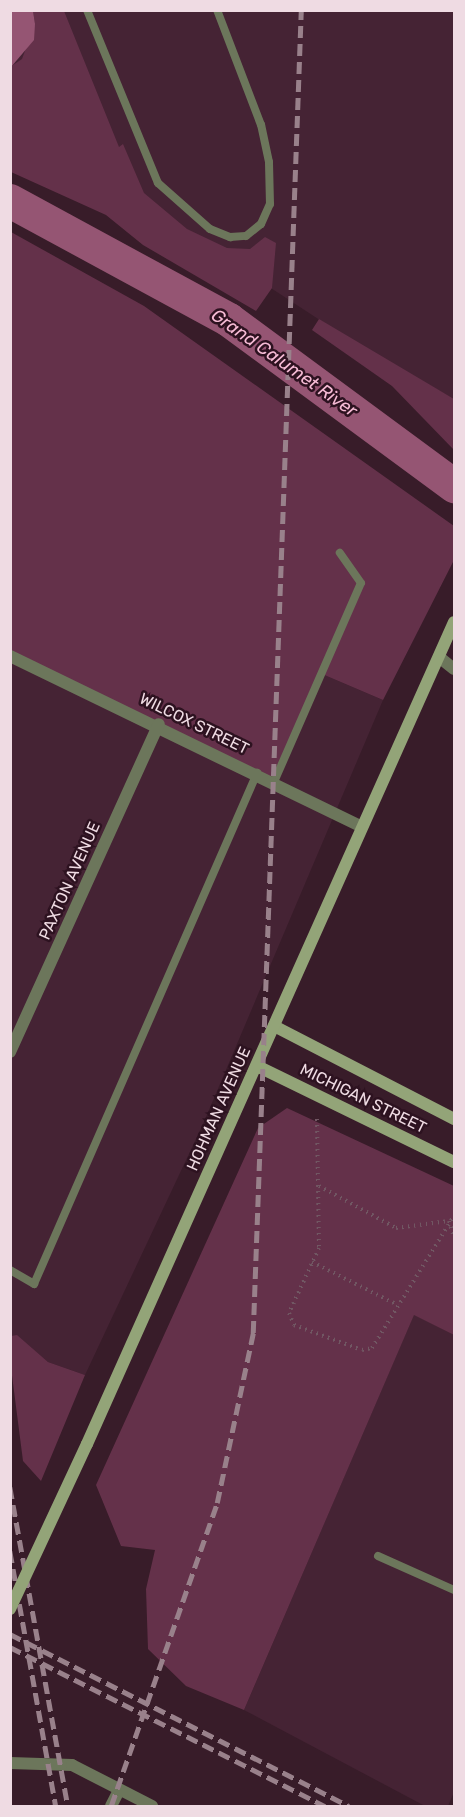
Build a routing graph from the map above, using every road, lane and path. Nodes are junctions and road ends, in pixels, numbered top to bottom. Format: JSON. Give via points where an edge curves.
{"nodes":[{"id":1,"x":87,"y":10,"type":"edge"},
{"id":2,"x":217,"y":10,"type":"edge"},
{"id":3,"x":340,"y":553,"type":"dead end"},
{"id":4,"x":454,"y":622,"type":"edge"},
{"id":5,"x":10,"y":657,"type":"edge"},
{"id":6,"x":439,"y":657,"type":"junction"},
{"id":7,"x":454,"y":669,"type":"edge"},
{"id":8,"x":159,"y":724,"type":"junction"},
{"id":9,"x":257,"y":774,"type":"junction"},
{"id":10,"x":274,"y":782,"type":"junction"},
{"id":11,"x":360,"y":826,"type":"junction"},
{"id":12,"x":274,"y":1026,"type":"junction"},
{"id":13,"x":10,"y":1052,"type":"edge"},
{"id":14,"x":257,"y":1066,"type":"junction"},
{"id":15,"x":317,"y":1119,"type":"dead end"},
{"id":16,"x":454,"y":1119,"type":"edge"},
{"id":17,"x":454,"y":1162,"type":"edge"},
{"id":18,"x":318,"y":1186,"type":"junction"},
{"id":19,"x":454,"y":1216,"type":"edge"},
{"id":20,"x":449,"y":1221,"type":"junction"},
{"id":21,"x":454,"y":1237,"type":"edge"},
{"id":22,"x":312,"y":1262,"type":"junction"},
{"id":23,"x":10,"y":1270,"type":"edge"},
{"id":24,"x":398,"y":1305,"type":"junction"},
{"id":25,"x":378,"y":1556,"type":"dead end"},
{"id":26,"x":454,"y":1590,"type":"edge"},
{"id":27,"x":10,"y":1609,"type":"edge"},
{"id":28,"x":10,"y":1763,"type":"edge"},
{"id":29,"x":119,"y":1790,"type":"junction"},
{"id":30,"x":111,"y":1806,"type":"edge"},
{"id":31,"x":152,"y":1806,"type":"edge"}],
"edges":[{"from":1,"to":2,"type":"lane","via":[[158,183],[210,229],[230,237],[246,236],[261,224],[270,204],[269,162],[261,125]]},
{"from":3,"to":10,"type":"lane","via":[[361,584]]},
{"from":4,"to":6,"type":"main road","name":"HOHMAN AVENUE"},
{"from":5,"to":8,"type":"street","name":"WILCOX STREET"},
{"from":6,"to":7,"type":"street"},
{"from":6,"to":11,"type":"main road","name":"HOHMAN AVENUE"},
{"from":8,"to":9,"type":"street","name":"WILCOX STREET"},
{"from":8,"to":13,"type":"street","name":"PAXTON AVENUE"},
{"from":9,"to":10,"type":"street","name":"WILCOX STREET"},
{"from":9,"to":23,"type":"lane","via":[[34,1284]]},
{"from":10,"to":11,"type":"street","name":"WILCOX STREET"},
{"from":11,"to":12,"type":"main road","name":"HOHMAN AVENUE"},
{"from":12,"to":14,"type":"main road","name":"HOHMAN AVENUE"},
{"from":12,"to":16,"type":"main road","name":"MICHIGAN STREET"},
{"from":14,"to":17,"type":"main road","name":"MICHIGAN STREET"},
{"from":14,"to":27,"type":"main road","name":"HOHMAN AVENUE","bridge":true},
{"from":15,"to":18,"type":"path"},
{"from":18,"to":20,"type":"path","via":[[396,1228]]},
{"from":18,"to":22,"type":"path","via":[[319,1248]]},
{"from":19,"to":20,"type":"path"},
{"from":20,"to":21,"type":"path"},
{"from":20,"to":24,"type":"path"},
{"from":22,"to":24,"type":"path"},
{"from":22,"to":24,"type":"path","via":[[289,1313],[294,1325],[368,1350]]},
{"from":25,"to":26,"type":"lane"},
{"from":28,"to":29,"type":"street","via":[[59,1762]]},
{"from":29,"to":30,"type":"street"},
{"from":29,"to":31,"type":"street"}]}
